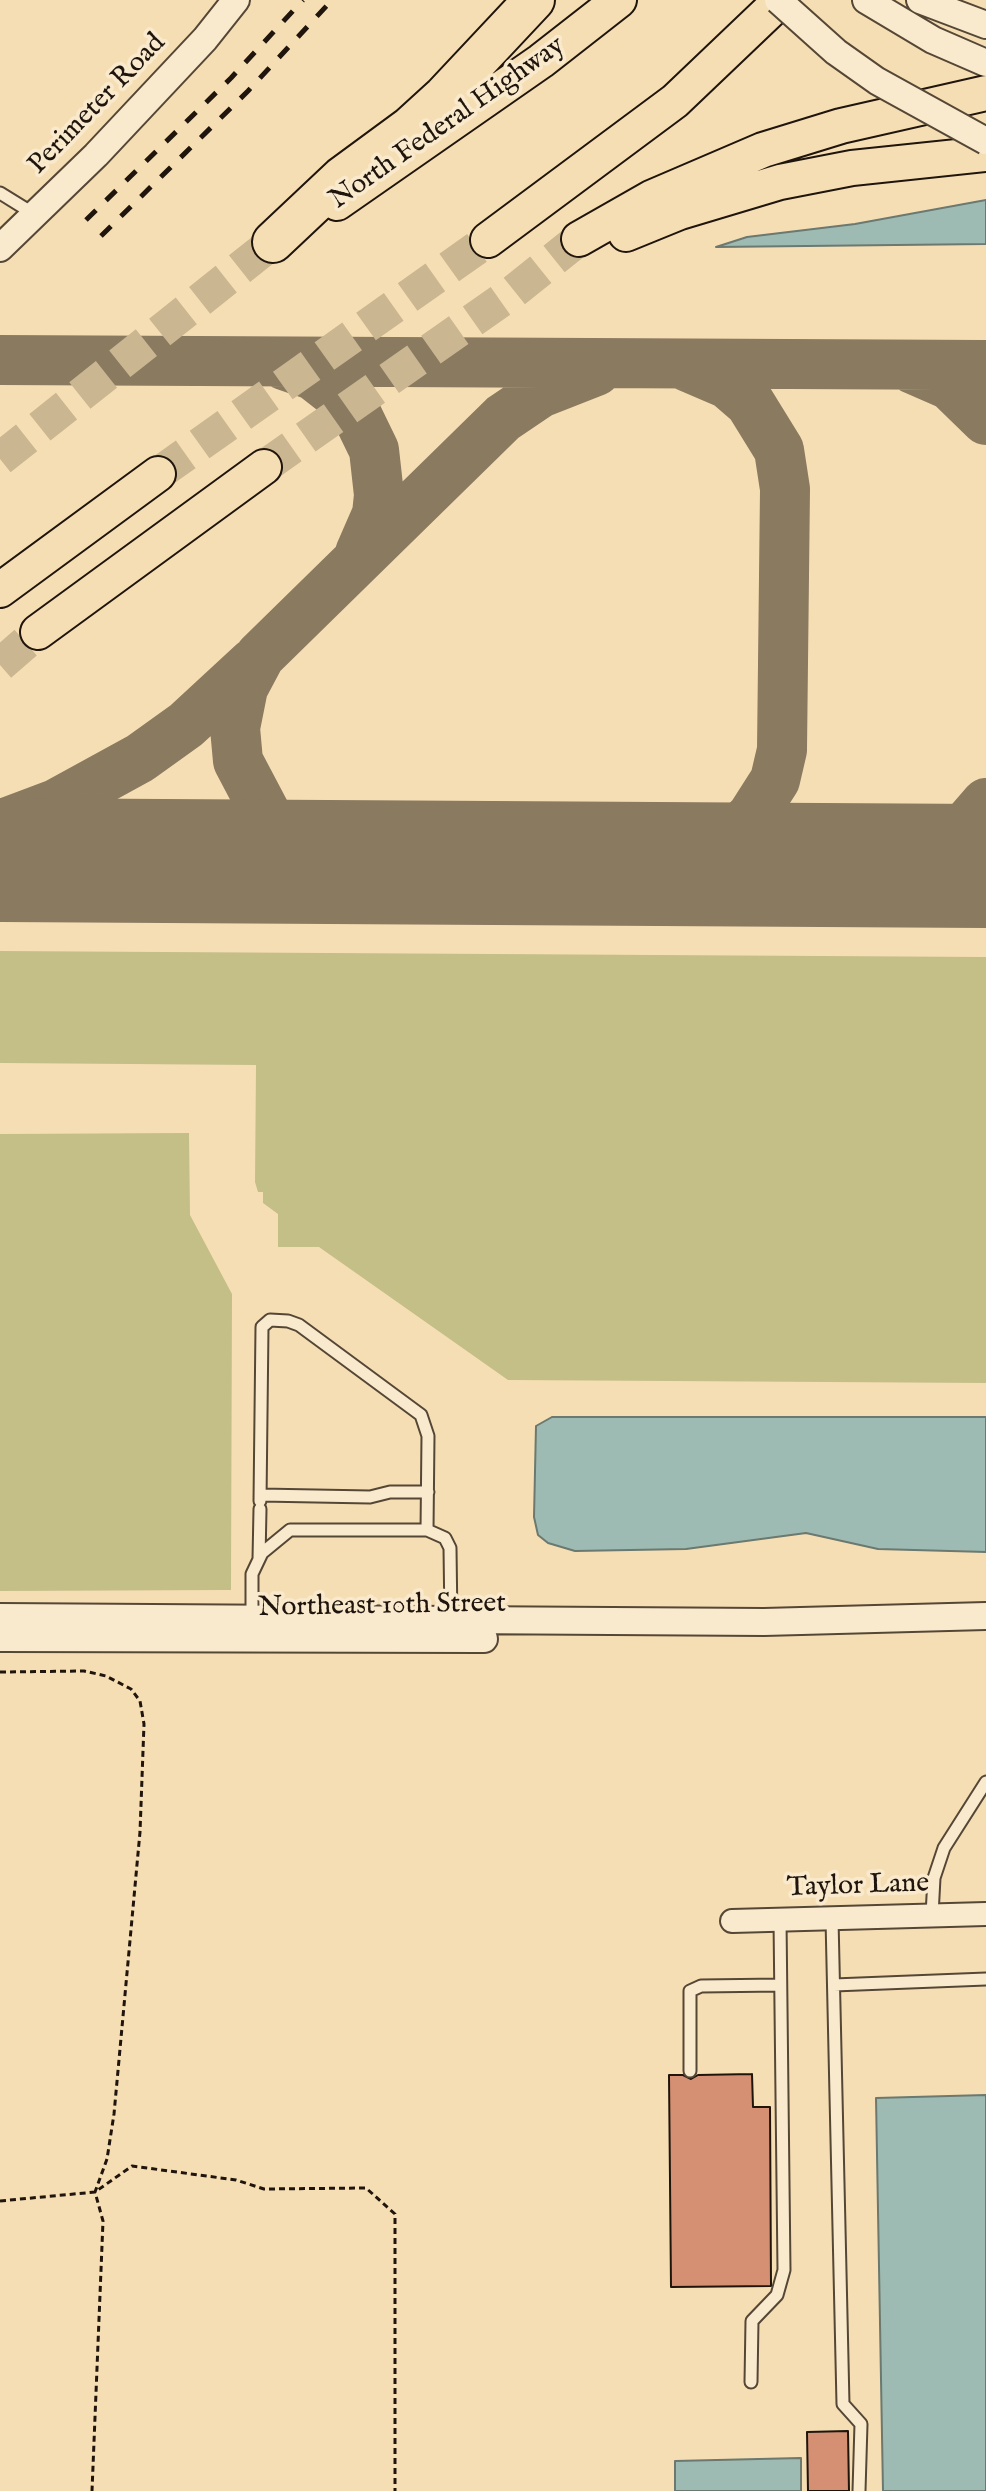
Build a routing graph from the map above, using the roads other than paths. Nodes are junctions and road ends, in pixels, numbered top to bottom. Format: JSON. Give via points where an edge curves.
{"nodes":[{"id":1,"x":236,"y":0,"type":"edge"},
{"id":2,"x":534,"y":0,"type":"edge"},
{"id":3,"x":619,"y":0,"type":"edge"},
{"id":4,"x":780,"y":0,"type":"edge"},
{"id":5,"x":866,"y":0,"type":"edge"},
{"id":6,"x":920,"y":0,"type":"edge"},
{"id":7,"x":986,"y":25,"type":"edge"},
{"id":8,"x":986,"y":63,"type":"edge"},
{"id":9,"x":986,"y":93,"type":"edge"},
{"id":10,"x":986,"y":141,"type":"edge"},
{"id":11,"x":986,"y":154,"type":"edge"},
{"id":12,"x":0,"y":193,"type":"edge"},
{"id":13,"x":35,"y":214,"type":"junction"},
{"id":14,"x":488,"y":240,"type":"tunnel mouth"},
{"id":15,"x":273,"y":242,"type":"joint"},
{"id":16,"x":0,"y":248,"type":"edge"},
{"id":17,"x":264,"y":467,"type":"tunnel mouth"},
{"id":18,"x":158,"y":474,"type":"tunnel mouth"},
{"id":19,"x":0,"y":590,"type":"edge"},
{"id":20,"x":38,"y":632,"type":"tunnel mouth"},
{"id":21,"x":428,"y":1492,"type":"junction"},
{"id":22,"x":260,"y":1502,"type":"junction"},
{"id":23,"x":427,"y":1530,"type":"junction"},
{"id":24,"x":259,"y":1559,"type":"junction"},
{"id":25,"x":986,"y":1616,"type":"edge"},
{"id":26,"x":0,"y":1617,"type":"edge"},
{"id":27,"x":252,"y":1621,"type":"junction"},
{"id":28,"x":451,"y":1622,"type":"junction"},
{"id":29,"x":764,"y":1622,"type":"junction"},
{"id":30,"x":0,"y":1638,"type":"edge"},
{"id":31,"x":211,"y":1640,"type":"junction"},
{"id":32,"x":986,"y":1782,"type":"edge"},
{"id":33,"x":982,"y":1793,"type":"edge"},
{"id":34,"x":986,"y":1914,"type":"edge"},
{"id":35,"x":932,"y":1915,"type":"junction"},
{"id":36,"x":832,"y":1919,"type":"junction"},
{"id":37,"x":780,"y":1920,"type":"junction"},
{"id":38,"x":732,"y":1921,"type":"dead end"},
{"id":39,"x":986,"y":1979,"type":"edge"},
{"id":40,"x":780,"y":1985,"type":"junction"},
{"id":41,"x":834,"y":1985,"type":"junction"},
{"id":42,"x":690,"y":2071,"type":"dead end"},
{"id":43,"x":751,"y":2382,"type":"dead end"},
{"id":44,"x":859,"y":2491,"type":"edge"}],
"edges":[{"from":1,"to":13,"type":"street","name":"Perimeter Road","via":[[205,39]]},
{"from":2,"to":15,"type":"highway","via":[[444,96],[342,177]]},
{"from":3,"to":15,"type":"main road","name":"North Federal Highway","via":[[354,193]]},
{"from":4,"to":10,"type":"street","bridge":true,"via":[[836,52],[877,81]]},
{"from":4,"to":14,"type":"main road","via":[[675,101]]},
{"from":5,"to":8,"type":"street","via":[[933,40]]},
{"from":6,"to":7,"type":"street"},
{"from":9,"to":11,"type":"main road","via":[[763,150],[651,198],[582,246],[780,182],[852,168]]},
{"from":12,"to":13,"type":"lane"},
{"from":13,"to":16,"type":"street","name":"Perimeter Road"},
{"from":17,"to":20,"type":"main road"},
{"from":18,"to":19,"type":"main road"},
{"from":21,"to":22,"type":"lane"},
{"from":21,"to":22,"type":"lane","via":[[428,1436],[421,1415],[299,1325],[270,1320],[262,1327]]},
{"from":21,"to":23,"type":"lane"},
{"from":22,"to":24,"type":"lane"},
{"from":23,"to":24,"type":"lane","via":[[290,1530]]},
{"from":23,"to":28,"type":"lane","via":[[445,1538],[450,1548]]},
{"from":24,"to":27,"type":"lane","via":[[252,1574]]},
{"from":25,"to":29,"type":"street","name":"Northeast 10th Street"},
{"from":26,"to":27,"type":"street","name":"Northeast 10th Street"},
{"from":27,"to":28,"type":"street","name":"Northeast 10th Street"},
{"from":27,"to":31,"type":"street","via":[[244,1630]]},
{"from":28,"to":29,"type":"street","name":"Northeast 10th Street"},
{"from":29,"to":31,"type":"street","name":"Northeast 10th Street","via":[[604,1635]]},
{"from":30,"to":31,"type":"street","name":"Northeast 10th Street"},
{"from":32,"to":33,"type":"lane"},
{"from":33,"to":35,"type":"lane","via":[[944,1848],[934,1878]]},
{"from":34,"to":35,"type":"street","name":"Taylor Lane"},
{"from":35,"to":36,"type":"street","name":"Taylor Lane"},
{"from":36,"to":37,"type":"street","name":"Taylor Lane"},
{"from":36,"to":41,"type":"lane"},
{"from":37,"to":38,"type":"street","name":"Taylor Lane"},
{"from":37,"to":40,"type":"lane"},
{"from":39,"to":41,"type":"lane"},
{"from":40,"to":42,"type":"lane","via":[[701,1986],[690,1991]]},
{"from":40,"to":43,"type":"lane","via":[[784,2270],[777,2295],[752,2321]]},
{"from":41,"to":44,"type":"lane","via":[[843,2404],[861,2424]]}]}
